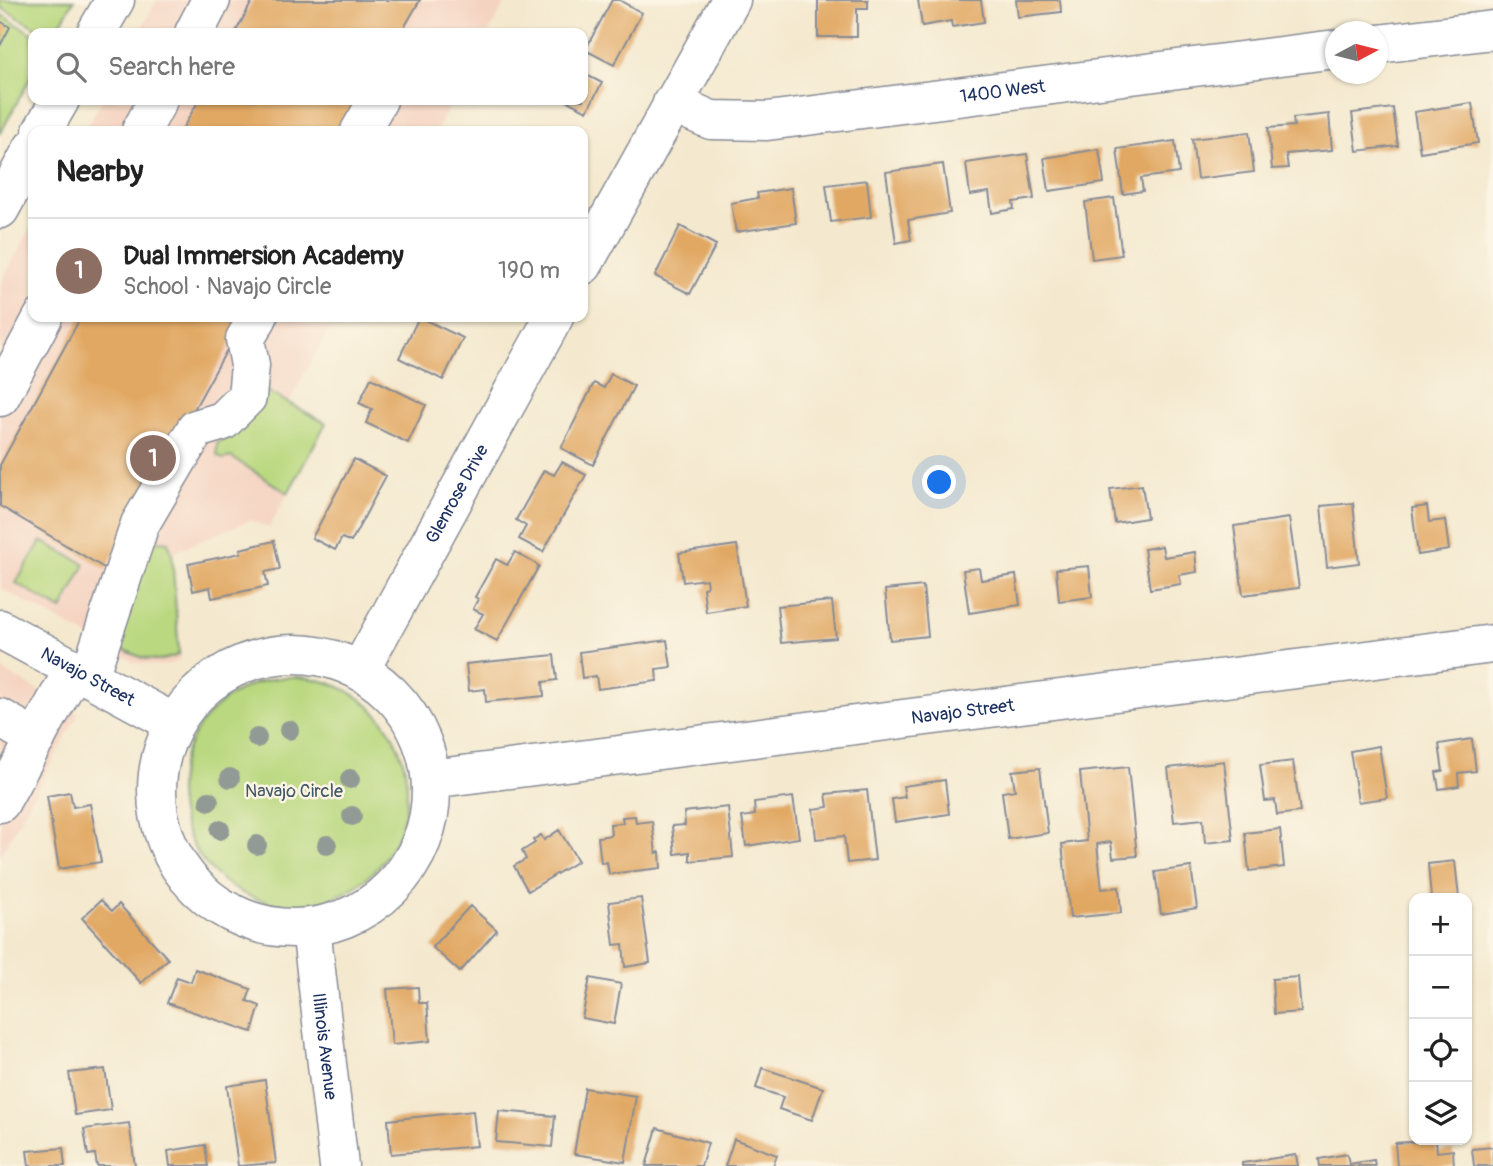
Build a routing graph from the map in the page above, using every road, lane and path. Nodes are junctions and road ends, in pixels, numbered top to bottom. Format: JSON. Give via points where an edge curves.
{"nodes":[{"id":1,"x":115,"y":0,"type":"edge"},
{"id":2,"x":211,"y":0,"type":"edge"},
{"id":3,"x":730,"y":0,"type":"edge"},
{"id":4,"x":99,"y":28,"type":"edge"},
{"id":5,"x":197,"y":28,"type":"edge"},
{"id":6,"x":1493,"y":30,"type":"edge"},
{"id":7,"x":1388,"y":43,"type":"edge"},
{"id":8,"x":1325,"y":51,"type":"edge"},
{"id":9,"x":672,"y":103,"type":"junction"},
{"id":10,"x":57,"y":105,"type":"edge"},
{"id":11,"x":155,"y":105,"type":"edge"},
{"id":12,"x":375,"y":105,"type":"edge"},
{"id":13,"x":45,"y":126,"type":"edge"},
{"id":14,"x":144,"y":126,"type":"edge"},
{"id":15,"x":363,"y":126,"type":"edge"},
{"id":16,"x":28,"y":157,"type":"edge"},
{"id":17,"x":0,"y":209,"type":"edge"},
{"id":18,"x":588,"y":256,"type":"edge"},
{"id":19,"x":40,"y":322,"type":"edge"},
{"id":20,"x":255,"y":322,"type":"edge"},
{"id":21,"x":551,"y":322,"type":"edge"},
{"id":22,"x":0,"y":397,"type":"edge"},
{"id":23,"x":0,"y":629,"type":"edge"},
{"id":24,"x":1493,"y":645,"type":"edge"},
{"id":25,"x":360,"y":670,"type":"junction"},
{"id":26,"x":81,"y":673,"type":"junction"},
{"id":27,"x":0,"y":718,"type":"edge"},
{"id":28,"x":174,"y":723,"type":"junction"},
{"id":29,"x":36,"y":739,"type":"junction"},
{"id":30,"x":430,"y":779,"type":"junction"},
{"id":31,"x":0,"y":803,"type":"edge"},
{"id":32,"x":311,"y":928,"type":"junction"},
{"id":33,"x":339,"y":1166,"type":"edge"}],
"edges":[{"from":1,"to":4,"type":"street"},
{"from":2,"to":5,"type":"street"},
{"from":3,"to":9,"type":"street"},
{"from":6,"to":7,"type":"street"},
{"from":8,"to":9,"type":"street","name":"1400 West","via":[[767,121],[711,120]]},
{"from":9,"to":18,"type":"street"},
{"from":10,"to":13,"type":"street"},
{"from":11,"to":14,"type":"street"},
{"from":12,"to":15,"type":"street"},
{"from":16,"to":17,"type":"street"},
{"from":19,"to":22,"type":"street"},
{"from":20,"to":26,"type":"street","via":[[246,339],[250,365],[247,397],[223,421],[196,429],[140,524]]},
{"from":21,"to":25,"type":"street","name":"Glenrose Drive"},
{"from":23,"to":26,"type":"street","name":"Navajo Street"},
{"from":24,"to":30,"type":"street","name":"Navajo Street"},
{"from":25,"to":28,"type":"street","via":[[313,655],[265,656],[221,674]]},
{"from":25,"to":30,"type":"street","via":[[384,687],[411,719],[428,758]]},
{"from":26,"to":28,"type":"street","name":"Navajo Street"},
{"from":26,"to":29,"type":"street"},
{"from":27,"to":29,"type":"street"},
{"from":28,"to":32,"type":"street","via":[[160,761],[157,799],[160,824],[181,870],[198,890],[241,918],[265,926]]},
{"from":29,"to":31,"type":"street"},
{"from":30,"to":32,"type":"street","via":[[425,831],[406,872],[374,904]]},
{"from":32,"to":33,"type":"street","name":"Illinois Avenue"}]}
